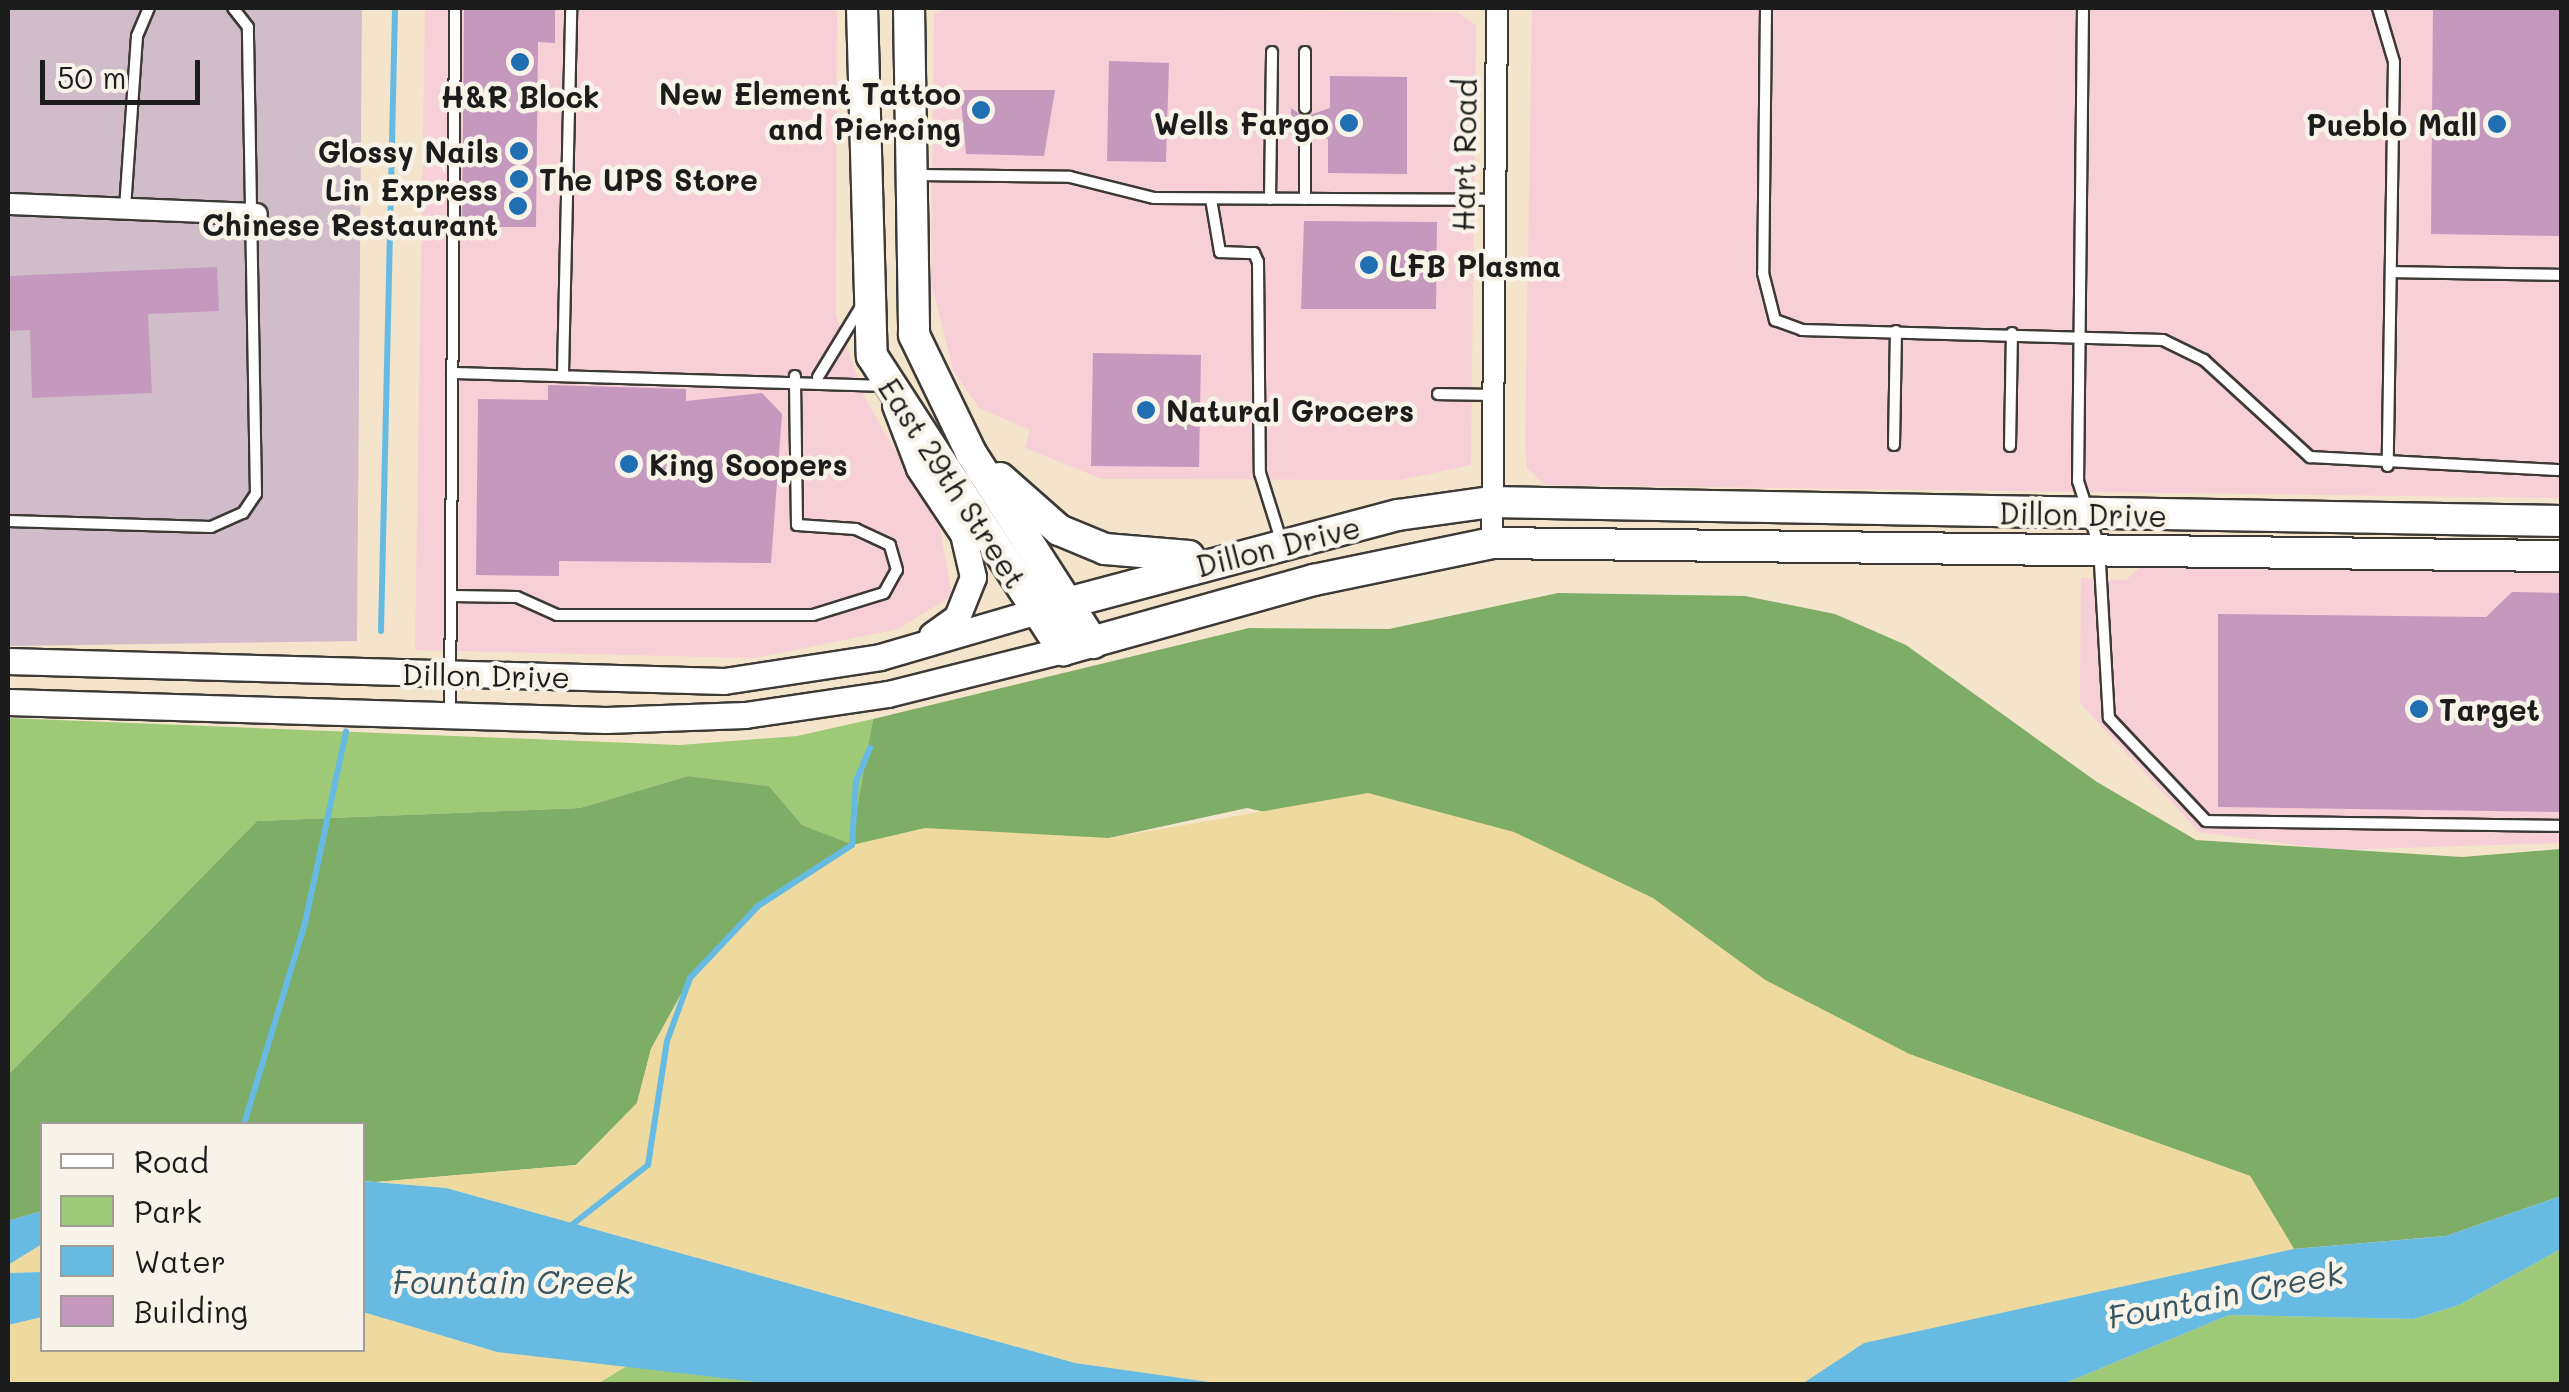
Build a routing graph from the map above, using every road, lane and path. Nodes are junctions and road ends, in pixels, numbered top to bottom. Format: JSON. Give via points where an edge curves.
{"nodes":[{"id":1,"x":149,"y":8,"type":"edge"},
{"id":2,"x":234,"y":8,"type":"edge"},
{"id":3,"x":454,"y":8,"type":"edge"},
{"id":4,"x":571,"y":8,"type":"edge"},
{"id":5,"x":862,"y":8,"type":"edge"},
{"id":6,"x":909,"y":8,"type":"edge"},
{"id":7,"x":1497,"y":8,"type":"edge"},
{"id":8,"x":1766,"y":8,"type":"edge"},
{"id":9,"x":2084,"y":8,"type":"edge"},
{"id":10,"x":2378,"y":8,"type":"edge"},
{"id":11,"x":1272,"y":52,"type":"dead end"},
{"id":12,"x":1305,"y":52,"type":"dead end"},
{"id":13,"x":1305,"y":108,"type":"dead end"},
{"id":14,"x":1305,"y":138,"type":"dead end"},
{"id":15,"x":908,"y":175,"type":"junction"},
{"id":16,"x":1211,"y":198,"type":"junction"},
{"id":17,"x":1305,"y":198,"type":"junction"},
{"id":18,"x":1270,"y":199,"type":"junction"},
{"id":19,"x":1493,"y":200,"type":"junction"},
{"id":20,"x":8,"y":204,"type":"edge"},
{"id":21,"x":125,"y":209,"type":"junction"},
{"id":22,"x":251,"y":214,"type":"junction"},
{"id":23,"x":2391,"y":272,"type":"junction"},
{"id":24,"x":2562,"y":274,"type":"edge"},
{"id":25,"x":864,"y":302,"type":"junction"},
{"id":26,"x":1896,"y":331,"type":"junction"},
{"id":27,"x":2012,"y":333,"type":"junction"},
{"id":28,"x":2080,"y":334,"type":"junction"},
{"id":29,"x":452,"y":373,"type":"junction"},
{"id":30,"x":563,"y":373,"type":"junction"},
{"id":31,"x":795,"y":376,"type":"junction"},
{"id":32,"x":818,"y":377,"type":"junction"},
{"id":33,"x":888,"y":386,"type":"junction"},
{"id":34,"x":1438,"y":394,"type":"dead end"},
{"id":35,"x":1492,"y":394,"type":"junction"},
{"id":36,"x":1894,"y":445,"type":"dead end"},
{"id":37,"x":2010,"y":446,"type":"dead end"},
{"id":38,"x":971,"y":453,"type":"junction"},
{"id":39,"x":2388,"y":466,"type":"junction"},
{"id":40,"x":2562,"y":470,"type":"edge"},
{"id":41,"x":1490,"y":502,"type":"junction"},
{"id":42,"x":2089,"y":514,"type":"junction"},
{"id":43,"x":8,"y":521,"type":"edge"},
{"id":44,"x":2562,"y":521,"type":"edge"},
{"id":45,"x":1492,"y":542,"type":"junction"},
{"id":46,"x":1275,"y":545,"type":"junction"},
{"id":47,"x":2098,"y":546,"type":"junction"},
{"id":48,"x":2562,"y":556,"type":"edge"},
{"id":49,"x":452,"y":596,"type":"junction"},
{"id":50,"x":1066,"y":602,"type":"junction"},
{"id":51,"x":1037,"y":611,"type":"junction"},
{"id":52,"x":1093,"y":642,"type":"junction"},
{"id":53,"x":920,"y":643,"type":"junction"},
{"id":54,"x":1063,"y":650,"type":"junction"},
{"id":55,"x":8,"y":662,"type":"edge"},
{"id":56,"x":451,"y":676,"type":"junction"},
{"id":57,"x":8,"y":702,"type":"edge"},
{"id":58,"x":450,"y":713,"type":"junction"},
{"id":59,"x":2562,"y":826,"type":"edge"}],
"edges":[{"from":1,"to":21,"type":"lane","via":[[137,36]]},
{"from":2,"to":22,"type":"lane","via":[[248,27]]},
{"from":3,"to":29,"type":"lane"},
{"from":4,"to":30,"type":"lane"},
{"from":5,"to":25,"type":"main road","name":"East 29th Street"},
{"from":6,"to":15,"type":"main road","name":"East 29th Street"},
{"from":7,"to":19,"type":"street","name":"Hart Road"},
{"from":8,"to":26,"type":"lane","via":[[1769,310],[1802,330]]},
{"from":9,"to":28,"type":"lane"},
{"from":10,"to":23,"type":"lane","via":[[2394,62]]},
{"from":11,"to":18,"type":"lane"},
{"from":12,"to":13,"type":"lane"},
{"from":14,"to":17,"type":"lane"},
{"from":15,"to":16,"type":"lane","via":[[1070,177],[1154,198]]},
{"from":15,"to":38,"type":"main road","name":"East 29th Street","via":[[914,335]]},
{"from":16,"to":18,"type":"lane"},
{"from":16,"to":46,"type":"lane","via":[[1220,252],[1254,253],[1258,262],[1260,473]]},
{"from":17,"to":18,"type":"lane"},
{"from":17,"to":19,"type":"lane"},
{"from":19,"to":35,"type":"street","name":"Hart Road"},
{"from":20,"to":21,"type":"street"},
{"from":21,"to":22,"type":"street"},
{"from":22,"to":43,"type":"lane","via":[[262,464],[243,514],[212,527]]},
{"from":23,"to":24,"type":"lane"},
{"from":23,"to":39,"type":"lane"},
{"from":25,"to":32,"type":"lane"},
{"from":25,"to":33,"type":"main road","name":"East 29th Street","via":[[872,356]]},
{"from":26,"to":27,"type":"lane"},
{"from":26,"to":36,"type":"lane"},
{"from":27,"to":28,"type":"lane"},
{"from":27,"to":37,"type":"lane"},
{"from":28,"to":39,"type":"lane","via":[[2185,348],[2289,446],[2332,464]]},
{"from":28,"to":42,"type":"lane","via":[[2078,481]]},
{"from":29,"to":30,"type":"lane"},
{"from":29,"to":49,"type":"lane"},
{"from":30,"to":31,"type":"lane"},
{"from":31,"to":32,"type":"lane"},
{"from":31,"to":49,"type":"lane","via":[[798,525],[856,529],[890,545],[897,570],[884,593],[813,615],[557,615],[516,597]]},
{"from":32,"to":33,"type":"lane"},
{"from":33,"to":51,"type":"main road","name":"East 29th Street"},
{"from":33,"to":53,"type":"street","via":[[919,468],[963,534],[973,576],[957,617]]},
{"from":34,"to":35,"type":"lane"},
{"from":35,"to":41,"type":"street","name":"Hart Road"},
{"from":38,"to":46,"type":"main road","via":[[1059,530],[1105,549],[1161,560]]},
{"from":38,"to":50,"type":"main road","name":"East 29th Street"},
{"from":39,"to":40,"type":"lane"},
{"from":41,"to":42,"type":"main road","name":"Dillon Drive"},
{"from":41,"to":45,"type":"street","name":"Hart Road"},
{"from":41,"to":46,"type":"main road","name":"Dillon Drive"},
{"from":42,"to":44,"type":"main road","name":"Dillon Drive"},
{"from":42,"to":47,"type":"lane"},
{"from":45,"to":47,"type":"main road","name":"Dillon Drive"},
{"from":45,"to":52,"type":"main road","name":"Dillon Drive","via":[[1314,580]]},
{"from":46,"to":50,"type":"main road","name":"Dillon Drive"},
{"from":47,"to":48,"type":"main road","name":"Dillon Drive"},
{"from":47,"to":59,"type":"lane","via":[[2109,718],[2206,821]]},
{"from":49,"to":56,"type":"lane"},
{"from":50,"to":51,"type":"main road","name":"Dillon Drive"},
{"from":50,"to":52,"type":"main road","name":"East 29th Street"},
{"from":51,"to":53,"type":"street","name":"Dillon Drive"},
{"from":51,"to":54,"type":"main road","name":"East 29th Street"},
{"from":52,"to":54,"type":"main road","name":"Dillon Drive"},
{"from":53,"to":56,"type":"street","name":"Dillon Drive","via":[[724,681]]},
{"from":54,"to":58,"type":"street","name":"Dillon Drive","via":[[888,694],[745,715]]},
{"from":55,"to":56,"type":"street","name":"Dillon Drive"},
{"from":56,"to":58,"type":"lane"},
{"from":57,"to":58,"type":"street","name":"Dillon Drive"}]}
